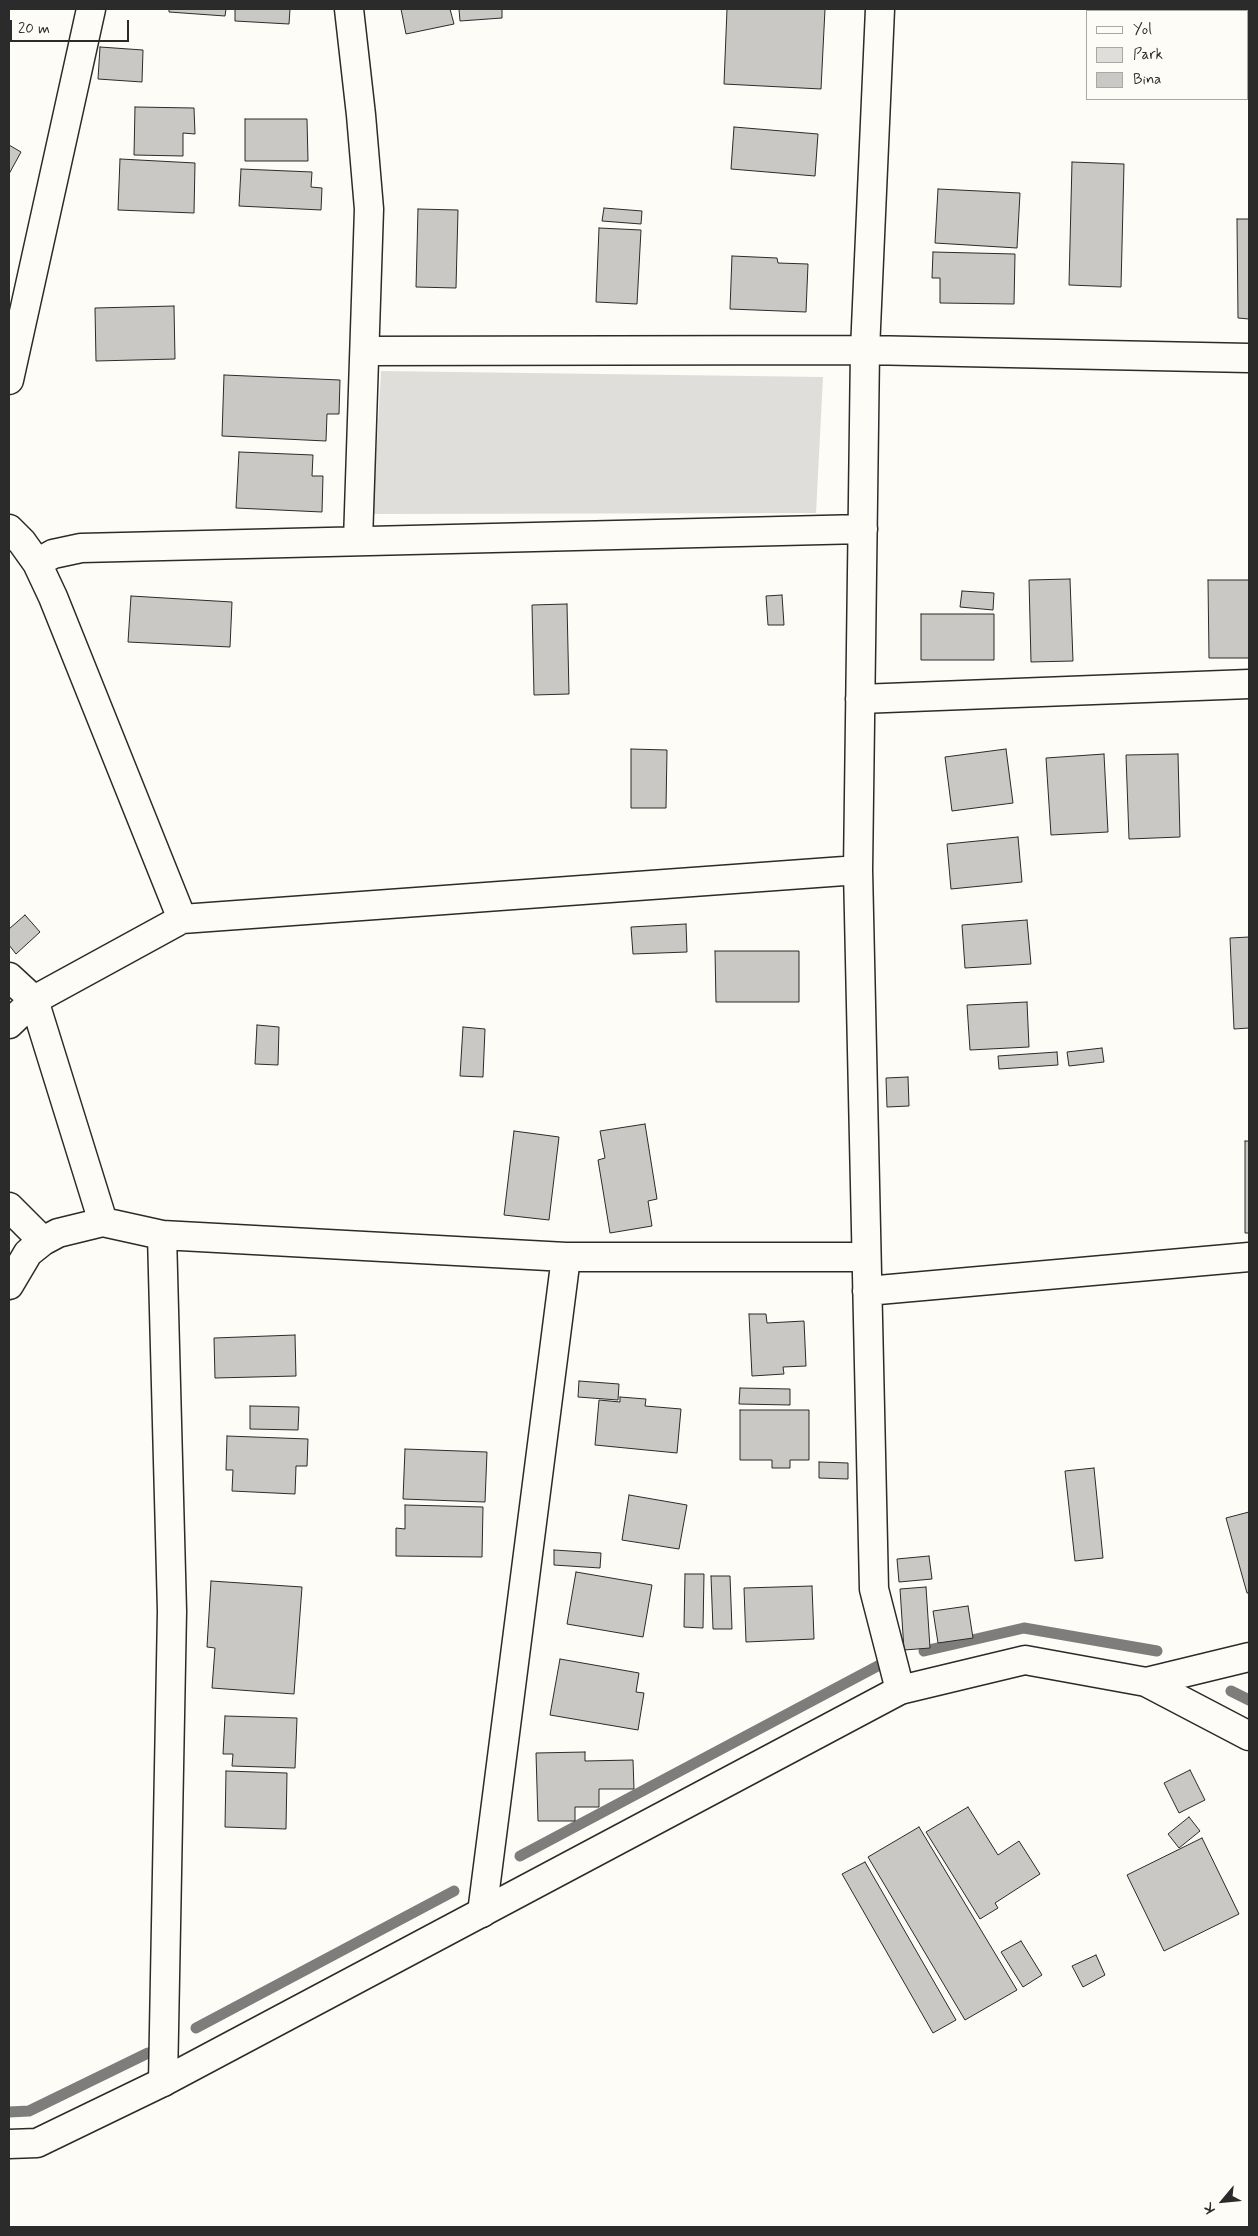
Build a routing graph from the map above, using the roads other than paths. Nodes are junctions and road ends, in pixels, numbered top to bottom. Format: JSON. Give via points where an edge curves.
{"nodes":[{"id":1,"x":90,"y":9,"type":"edge"},
{"id":2,"x":349,"y":9,"type":"edge"},
{"id":3,"x":880,"y":9,"type":"edge"},
{"id":4,"x":865,"y":350,"type":"junction"},
{"id":5,"x":366,"y":351,"type":"junction"},
{"id":6,"x":1249,"y":358,"type":"edge"},
{"id":7,"x":9,"y":380,"type":"edge"},
{"id":8,"x":9,"y":529,"type":"edge"},
{"id":9,"x":863,"y":529,"type":"junction"},
{"id":10,"x":358,"y":541,"type":"junction"},
{"id":11,"x":37,"y":563,"type":"junction"},
{"id":12,"x":1249,"y":684,"type":"edge"},
{"id":13,"x":860,"y":700,"type":"junction"},
{"id":14,"x":858,"y":870,"type":"junction"},
{"id":15,"x":182,"y":919,"type":"junction"},
{"id":16,"x":9,"y":977,"type":"edge"},
{"id":17,"x":34,"y":1000,"type":"junction"},
{"id":18,"x":9,"y":1024,"type":"edge"},
{"id":19,"x":9,"y":1207,"type":"edge"},
{"id":20,"x":103,"y":1222,"type":"junction"},
{"id":21,"x":162,"y":1235,"type":"junction"},
{"id":22,"x":42,"y":1241,"type":"junction"},
{"id":23,"x":566,"y":1257,"type":"junction"},
{"id":24,"x":866,"y":1257,"type":"junction"},
{"id":25,"x":1249,"y":1257,"type":"edge"},
{"id":26,"x":9,"y":1285,"type":"edge"},
{"id":27,"x":867,"y":1291,"type":"junction"},
{"id":28,"x":1249,"y":1656,"type":"edge"},
{"id":29,"x":1146,"y":1682,"type":"junction"},
{"id":30,"x":900,"y":1690,"type":"junction"},
{"id":31,"x":1249,"y":1736,"type":"edge"},
{"id":32,"x":482,"y":1913,"type":"junction"},
{"id":33,"x":163,"y":2082,"type":"junction"},
{"id":34,"x":9,"y":2144,"type":"edge"}],
"edges":[{"from":1,"to":7,"type":"street"},
{"from":2,"to":5,"type":"street","via":[[362,115],[368,209]]},
{"from":3,"to":4,"type":"street"},
{"from":4,"to":5,"type":"street"},
{"from":4,"to":6,"type":"street"},
{"from":4,"to":9,"type":"street"},
{"from":5,"to":10,"type":"street"},
{"from":8,"to":11,"type":"street"},
{"from":9,"to":10,"type":"street"},
{"from":9,"to":13,"type":"street"},
{"from":10,"to":11,"type":"street","via":[[81,548],[53,554]]},
{"from":11,"to":15,"type":"street"},
{"from":12,"to":13,"type":"street"},
{"from":13,"to":14,"type":"street"},
{"from":14,"to":15,"type":"street"},
{"from":14,"to":24,"type":"street"},
{"from":15,"to":17,"type":"street"},
{"from":16,"to":17,"type":"street"},
{"from":17,"to":18,"type":"street"},
{"from":17,"to":20,"type":"street"},
{"from":19,"to":22,"type":"street"},
{"from":20,"to":21,"type":"street"},
{"from":20,"to":22,"type":"street","via":[[58,1233]]},
{"from":21,"to":23,"type":"street"},
{"from":21,"to":33,"type":"street","via":[[172,1611]]},
{"from":22,"to":26,"type":"street","via":[[28,1253]]},
{"from":23,"to":24,"type":"street"},
{"from":23,"to":32,"type":"street"},
{"from":24,"to":27,"type":"street"},
{"from":25,"to":27,"type":"street"},
{"from":27,"to":30,"type":"street","via":[[874,1589]]},
{"from":28,"to":29,"type":"street"},
{"from":29,"to":30,"type":"street","via":[[1025,1660]]},
{"from":29,"to":31,"type":"street"},
{"from":30,"to":32,"type":"street"},
{"from":32,"to":33,"type":"street"},
{"from":33,"to":34,"type":"street","via":[[37,2143]]}]}
